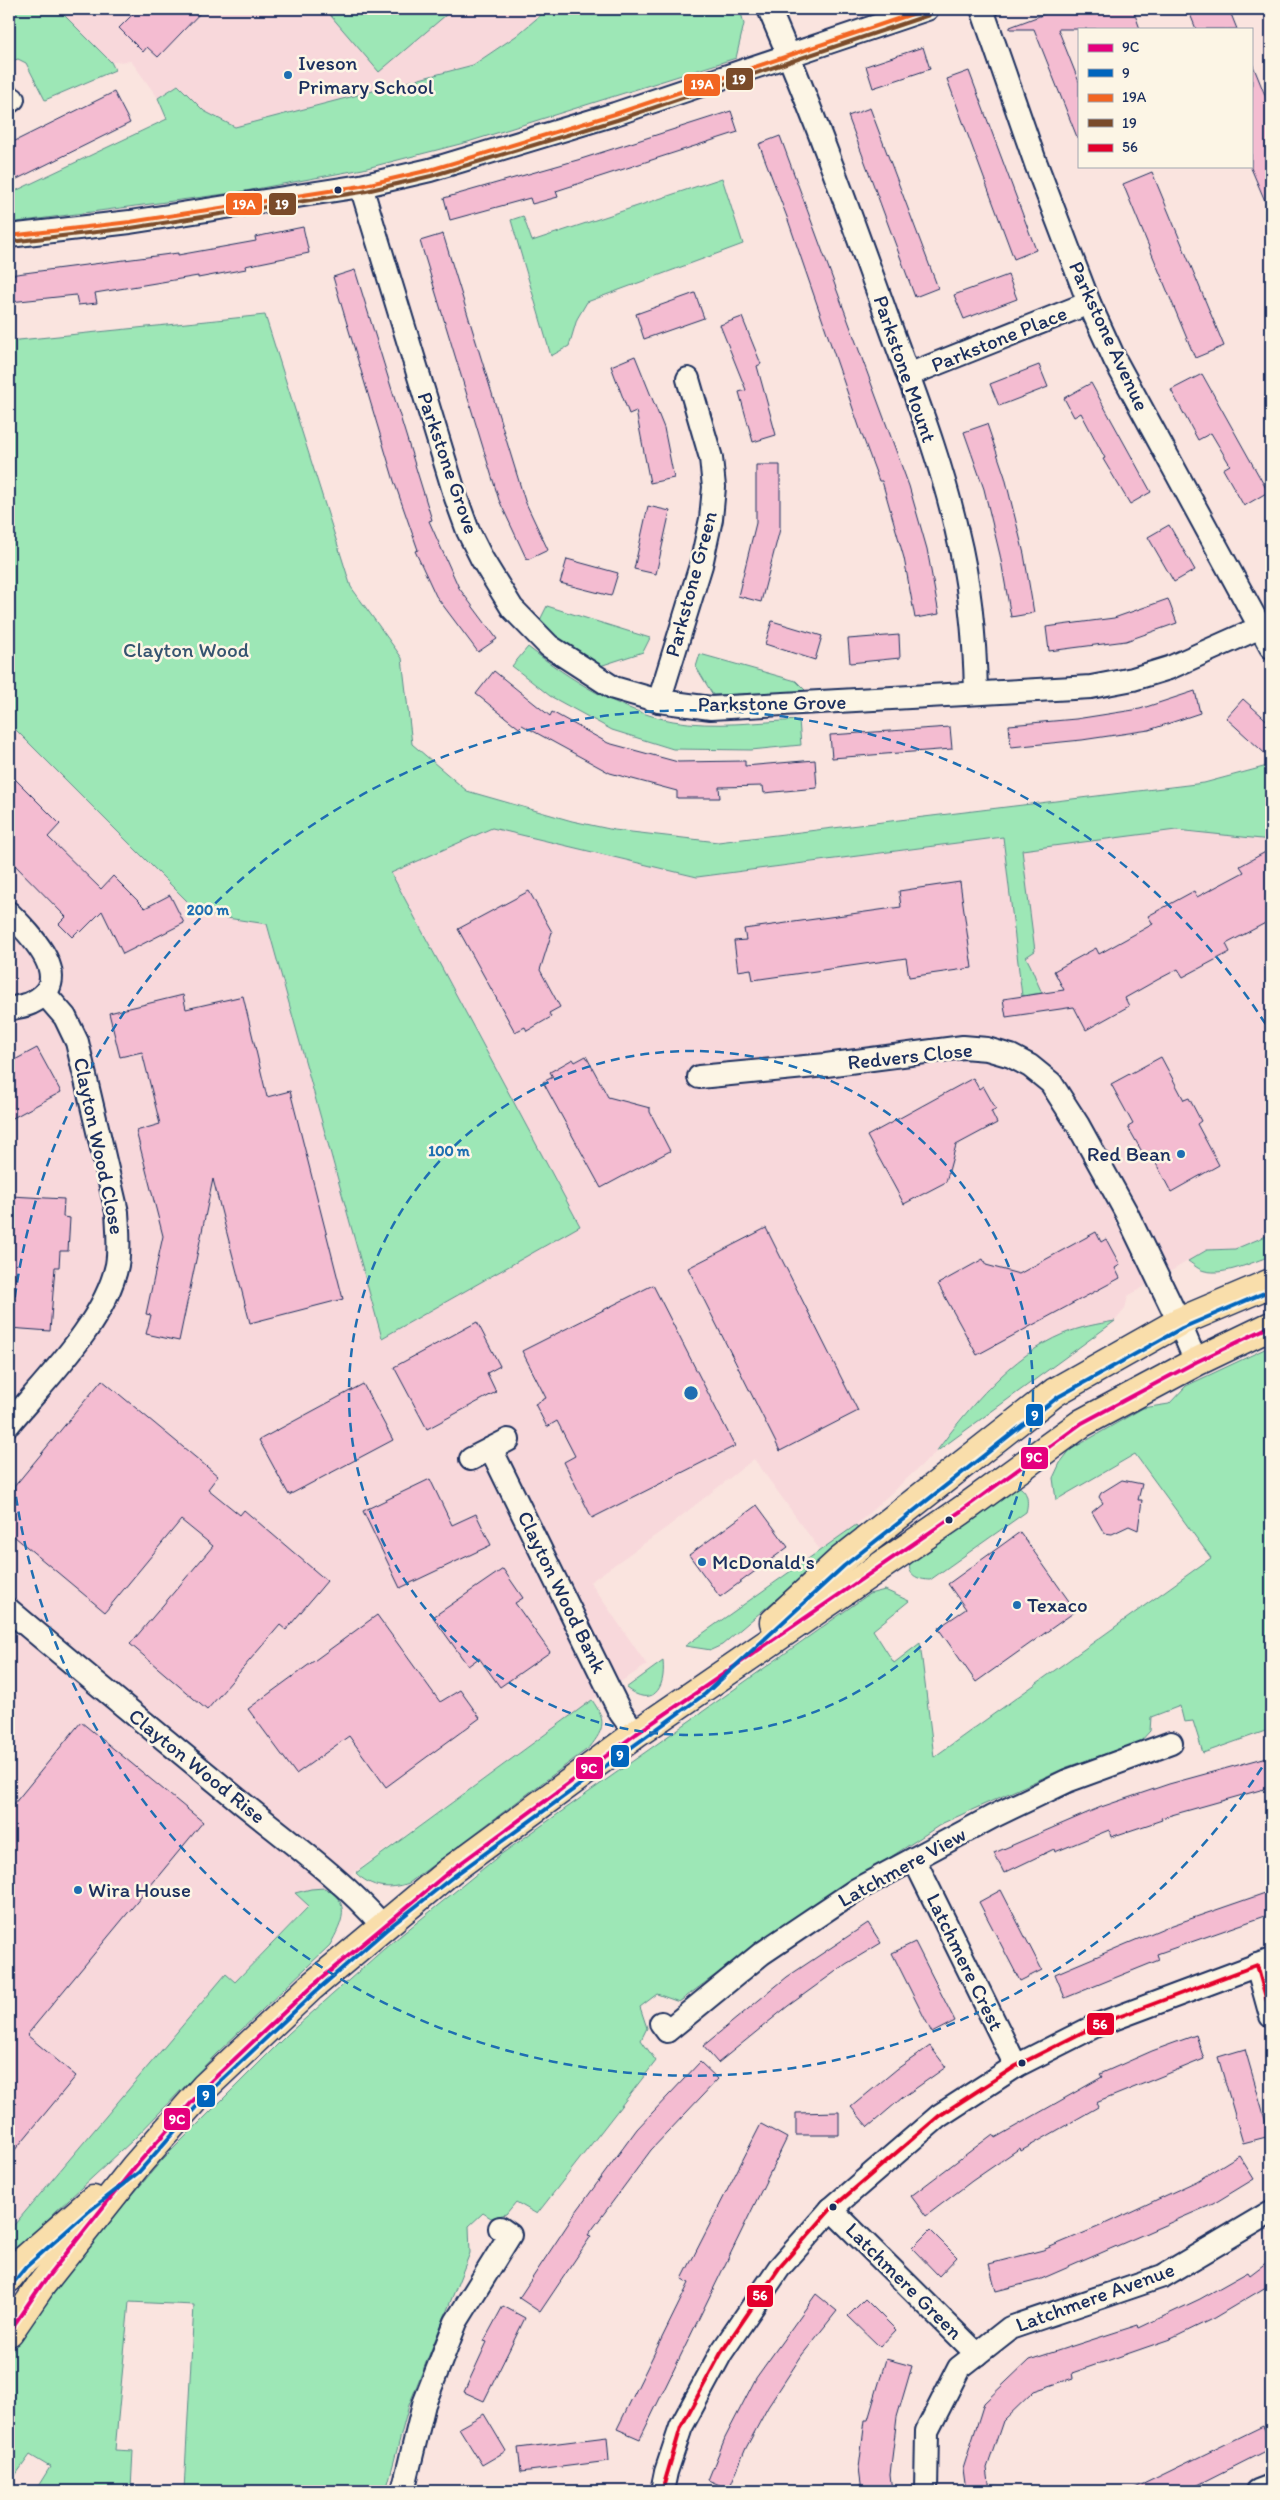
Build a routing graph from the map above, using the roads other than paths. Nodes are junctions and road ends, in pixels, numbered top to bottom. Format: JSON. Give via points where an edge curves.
{"nodes":[{"id":1,"x":769,"y":9,"type":"edge"},
{"id":2,"x":928,"y":9,"type":"edge"},
{"id":3,"x":982,"y":9,"type":"edge"},
{"id":4,"x":789,"y":55,"type":"junction"},
{"id":5,"x":361,"y":186,"type":"junction"},
{"id":6,"x":9,"y":236,"type":"edge"},
{"id":7,"x":1089,"y":303,"type":"junction"},
{"id":8,"x":908,"y":375,"type":"junction"},
{"id":9,"x":688,"y":380,"type":"dead end"},
{"id":10,"x":1261,"y":627,"type":"junction"},
{"id":11,"x":1271,"y":647,"type":"edge"},
{"id":12,"x":976,"y":693,"type":"junction"},
{"id":13,"x":659,"y":701,"type":"junction"},
{"id":14,"x":9,"y":913,"type":"edge"},
{"id":15,"x":45,"y":994,"type":"junction"},
{"id":16,"x":9,"y":1009,"type":"edge"},
{"id":17,"x":699,"y":1077,"type":"dead end"},
{"id":18,"x":1271,"y":1283,"type":"edge"},
{"id":19,"x":1179,"y":1322,"type":"junction"},
{"id":20,"x":1271,"y":1326,"type":"edge"},
{"id":21,"x":1196,"y":1362,"type":"junction"},
{"id":22,"x":9,"y":1424,"type":"edge"},
{"id":23,"x":490,"y":1449,"type":"dead end"},
{"id":24,"x":9,"y":1610,"type":"edge"},
{"id":25,"x":701,"y":1688,"type":"junction"},
{"id":26,"x":636,"y":1734,"type":"junction"},
{"id":27,"x":1172,"y":1743,"type":"dead end"},
{"id":28,"x":914,"y":1859,"type":"junction"},
{"id":29,"x":382,"y":1925,"type":"junction"},
{"id":30,"x":1264,"y":1962,"type":"edge"},
{"id":31,"x":1271,"y":2016,"type":"edge"},
{"id":32,"x":661,"y":2024,"type":"dead end"},
{"id":33,"x":1016,"y":2066,"type":"junction"},
{"id":34,"x":135,"y":2167,"type":"junction"},
{"id":35,"x":832,"y":2209,"type":"junction"},
{"id":36,"x":1271,"y":2212,"type":"edge"},
{"id":37,"x":500,"y":2228,"type":"dead end"},
{"id":38,"x":9,"y":2278,"type":"edge"},
{"id":39,"x":9,"y":2332,"type":"edge"},
{"id":40,"x":977,"y":2354,"type":"junction"},
{"id":41,"x":1271,"y":2486,"type":"edge"},
{"id":42,"x":403,"y":2491,"type":"edge"},
{"id":43,"x":662,"y":2491,"type":"edge"},
{"id":44,"x":926,"y":2491,"type":"edge"},
{"id":45,"x":1258,"y":2491,"type":"edge"}],
"edges":[{"from":1,"to":4,"type":"street","name":"Parkstone Mount"},
{"from":2,"to":4,"type":"street"},
{"from":3,"to":7,"type":"street","name":"Parkstone Avenue"},
{"from":4,"to":5,"type":"street","via":[[615,114],[430,170]]},
{"from":4,"to":8,"type":"street","name":"Parkstone Mount"},
{"from":5,"to":6,"type":"street","via":[[130,222]]},
{"from":5,"to":13,"type":"street","name":"Parkstone Grove","via":[[456,498],[482,559],[512,608],[549,646],[614,688]]},
{"from":7,"to":8,"type":"street","name":"Parkstone Place"},
{"from":7,"to":10,"type":"street","name":"Parkstone Avenue","via":[[1115,360]]},
{"from":8,"to":12,"type":"street","name":"Parkstone Mount","via":[[958,532],[976,649]]},
{"from":9,"to":13,"type":"street","name":"Parkstone Green","via":[[711,458],[714,487],[712,519]]},
{"from":10,"to":11,"type":"street","name":"Parkstone Avenue"},
{"from":10,"to":12,"type":"street","name":"Parkstone Grove","via":[[1169,668],[1134,679],[1091,687]]},
{"from":12,"to":13,"type":"street","name":"Parkstone Grove","via":[[711,708]]},
{"from":14,"to":15,"type":"street","via":[[29,932],[45,956],[52,982]]},
{"from":15,"to":16,"type":"street","via":[[31,1004]]},
{"from":15,"to":22,"type":"street","name":"Clayton Wood Close","via":[[65,1017],[77,1042],[117,1212],[120,1241],[108,1294],[88,1328]]},
{"from":17,"to":19,"type":"street","name":"Redvers Close","via":[[963,1047],[1011,1056],[1051,1083],[1078,1125],[1126,1212]]},
{"from":18,"to":19,"type":"highway"},
{"from":19,"to":21,"type":"street","name":"Redvers Close"},
{"from":19,"to":25,"type":"highway","via":[[1055,1392],[840,1560]]},
{"from":20,"to":21,"type":"highway"},
{"from":21,"to":25,"type":"highway","via":[[1082,1423],[961,1511]]},
{"from":23,"to":26,"type":"street","name":"Clayton Wood Bank","via":[[620,1712]]},
{"from":24,"to":29,"type":"street","name":"Clayton Wood Rise","via":[[299,1848]]},
{"from":25,"to":26,"type":"highway"},
{"from":26,"to":29,"type":"highway"},
{"from":27,"to":28,"type":"street","name":"Latchmere View","via":[[1067,1781]]},
{"from":28,"to":32,"type":"street","name":"Latchmere View","via":[[856,1890],[761,1954],[667,2032]]},
{"from":28,"to":33,"type":"street","name":"Latchmere Crest"},
{"from":29,"to":34,"type":"highway","via":[[205,2087]]},
{"from":30,"to":31,"type":"street"},
{"from":30,"to":33,"type":"street","via":[[1097,2025]]},
{"from":33,"to":35,"type":"street","via":[[939,2116]]},
{"from":34,"to":38,"type":"highway","via":[[21,2263]]},
{"from":34,"to":39,"type":"highway","via":[[42,2284]]},
{"from":35,"to":40,"type":"street","name":"Latchmere Green"},
{"from":35,"to":43,"type":"street","via":[[779,2268],[721,2353],[681,2426]]},
{"from":36,"to":40,"type":"street","name":"Latchmere Avenue","via":[[1163,2276],[1010,2328]]},
{"from":37,"to":42,"type":"street","via":[[510,2235],[456,2322],[424,2404]]},
{"from":40,"to":44,"type":"street","name":"Latchmere Avenue","via":[[959,2368],[927,2431]]},
{"from":41,"to":45,"type":"street"}]}
